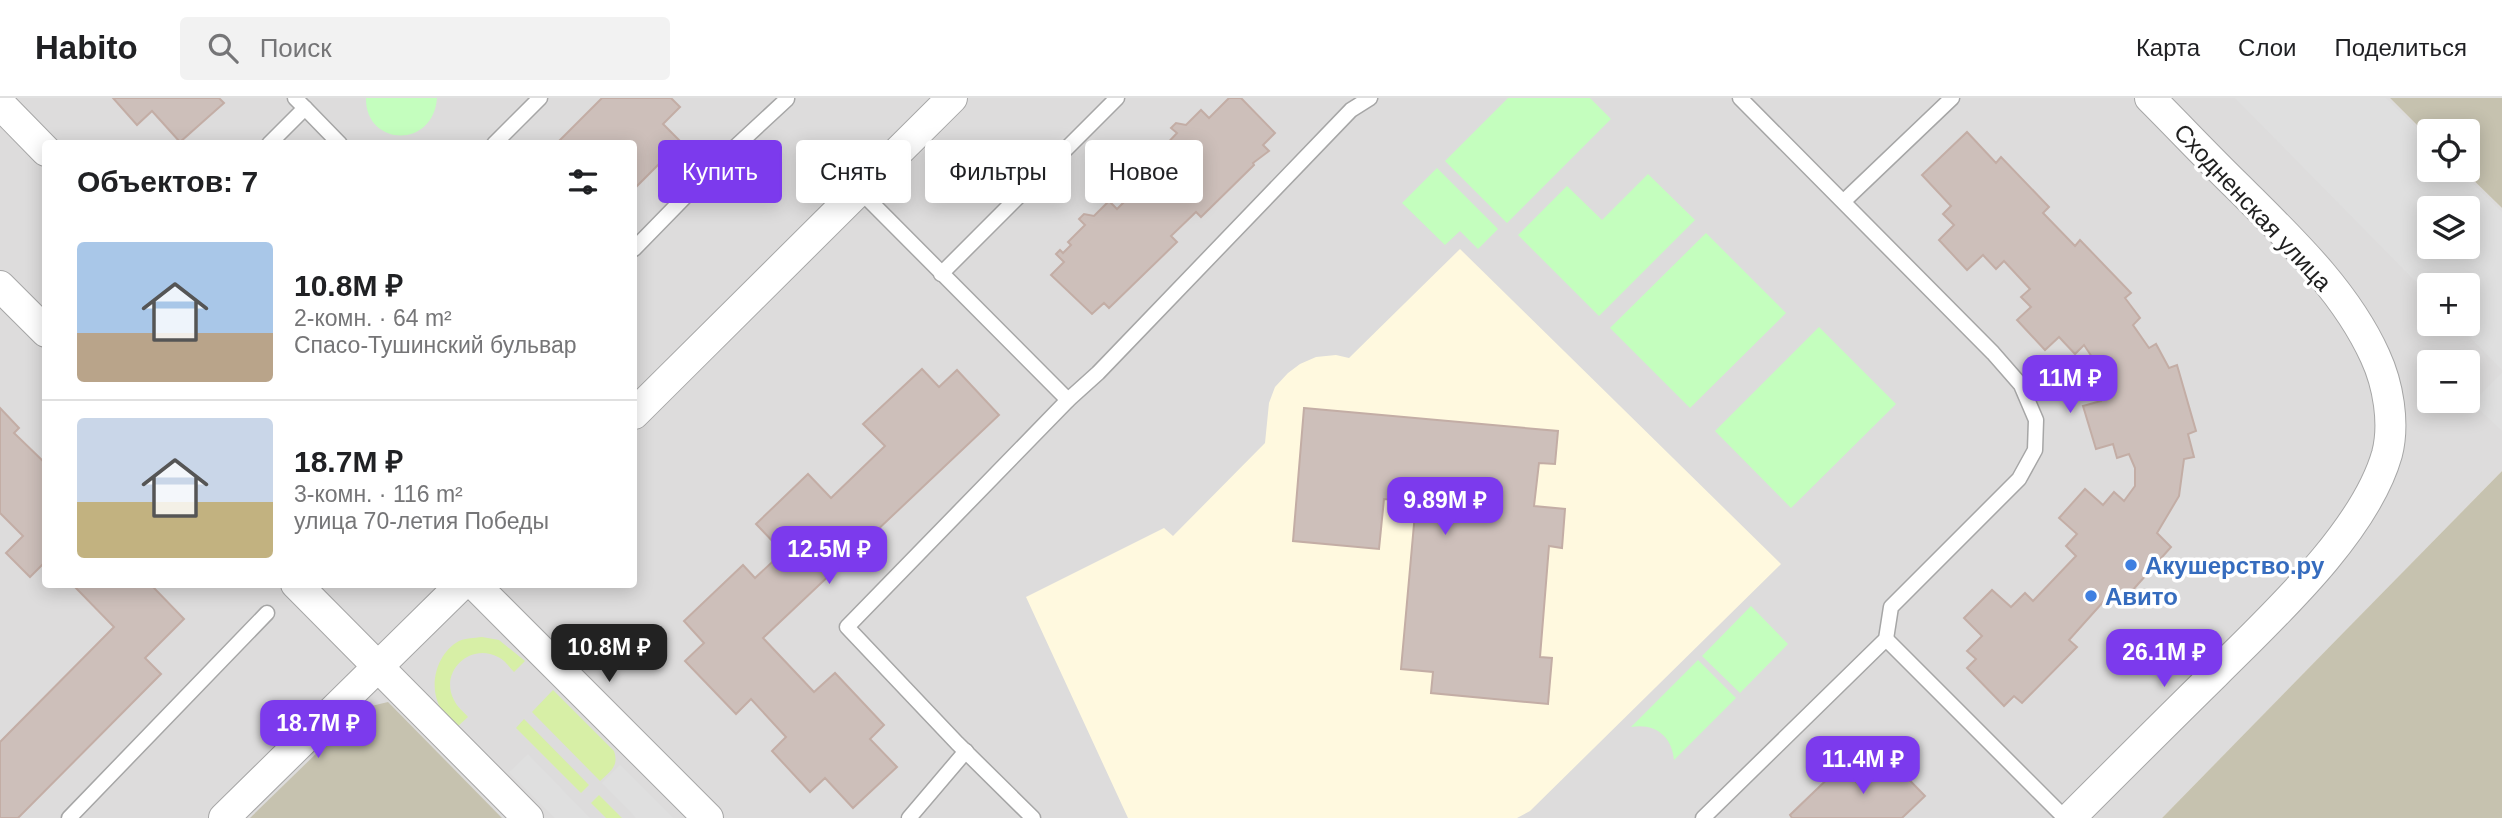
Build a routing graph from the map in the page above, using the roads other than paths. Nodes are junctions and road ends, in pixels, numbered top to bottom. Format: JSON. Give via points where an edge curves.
{"nodes":[{"id":1,"x":540,"y":98,"type":"edge"},
{"id":2,"x":786,"y":98,"type":"edge"},
{"id":3,"x":952,"y":98,"type":"edge"},
{"id":4,"x":1117,"y":98,"type":"edge"},
{"id":5,"x":1370,"y":98,"type":"edge"},
{"id":6,"x":1740,"y":98,"type":"edge"},
{"id":7,"x":1952,"y":98,"type":"edge"},
{"id":8,"x":2150,"y":98,"type":"edge"},
{"id":9,"x":300,"y":103,"type":"edge"},
{"id":10,"x":0,"y":104,"type":"edge"},
{"id":11,"x":272,"y":140,"type":"edge"},
{"id":12,"x":336,"y":140,"type":"edge"},
{"id":13,"x":498,"y":140,"type":"edge"},
{"id":14,"x":910,"y":140,"type":"edge"},
{"id":15,"x":42,"y":147,"type":"edge"},
{"id":16,"x":1844,"y":201,"type":"junction"},
{"id":17,"x":846,"y":203,"type":"edge"},
{"id":18,"x":872,"y":203,"type":"edge"},
{"id":19,"x":637,"y":246,"type":"edge"},
{"id":20,"x":941,"y":274,"type":"junction"},
{"id":21,"x":0,"y":286,"type":"edge"},
{"id":22,"x":42,"y":328,"type":"edge"},
{"id":23,"x":1068,"y":400,"type":"junction"},
{"id":24,"x":637,"y":411,"type":"edge"},
{"id":25,"x":300,"y":588,"type":"edge"},
{"id":26,"x":458,"y":588,"type":"edge"},
{"id":27,"x":478,"y":588,"type":"edge"},
{"id":28,"x":267,"y":613,"type":"dead end"},
{"id":29,"x":1886,"y":639,"type":"junction"},
{"id":30,"x":377,"y":667,"type":"junction"},
{"id":31,"x":966,"y":751,"type":"junction"},
{"id":32,"x":69,"y":818,"type":"edge"},
{"id":33,"x":224,"y":818,"type":"edge"},
{"id":34,"x":528,"y":818,"type":"edge"},
{"id":35,"x":708,"y":818,"type":"edge"},
{"id":36,"x":909,"y":818,"type":"edge"},
{"id":37,"x":1033,"y":818,"type":"edge"},
{"id":38,"x":1703,"y":818,"type":"edge"},
{"id":39,"x":2067,"y":818,"type":"edge"}],
"edges":[{"from":1,"to":13,"type":"lane"},
{"from":2,"to":19,"type":"lane"},
{"from":3,"to":14,"type":"street"},
{"from":4,"to":20,"type":"lane"},
{"from":5,"to":23,"type":"lane","via":[[1351,110]]},
{"from":6,"to":16,"type":"lane"},
{"from":7,"to":16,"type":"lane"},
{"from":8,"to":39,"type":"street","name":"Сходненская улица","via":[[2298,247],[2353,316],[2386,388],[2387,452],[2357,514],[2293,596]]},
{"from":9,"to":11,"type":"lane"},
{"from":9,"to":12,"type":"lane"},
{"from":10,"to":15,"type":"street"},
{"from":16,"to":29,"type":"lane","via":[[1993,353],[2021,385],[2036,419],[2035,450],[2020,479],[1891,607]]},
{"from":17,"to":24,"type":"street"},
{"from":18,"to":20,"type":"lane"},
{"from":20,"to":23,"type":"lane"},
{"from":21,"to":22,"type":"street"},
{"from":23,"to":31,"type":"lane","via":[[847,626]]},
{"from":25,"to":30,"type":"street"},
{"from":26,"to":30,"type":"street"},
{"from":27,"to":35,"type":"street"},
{"from":28,"to":32,"type":"lane"},
{"from":29,"to":38,"type":"lane"},
{"from":29,"to":39,"type":"lane"},
{"from":30,"to":33,"type":"street"},
{"from":30,"to":34,"type":"street"},
{"from":31,"to":36,"type":"lane"},
{"from":31,"to":37,"type":"lane"}]}
